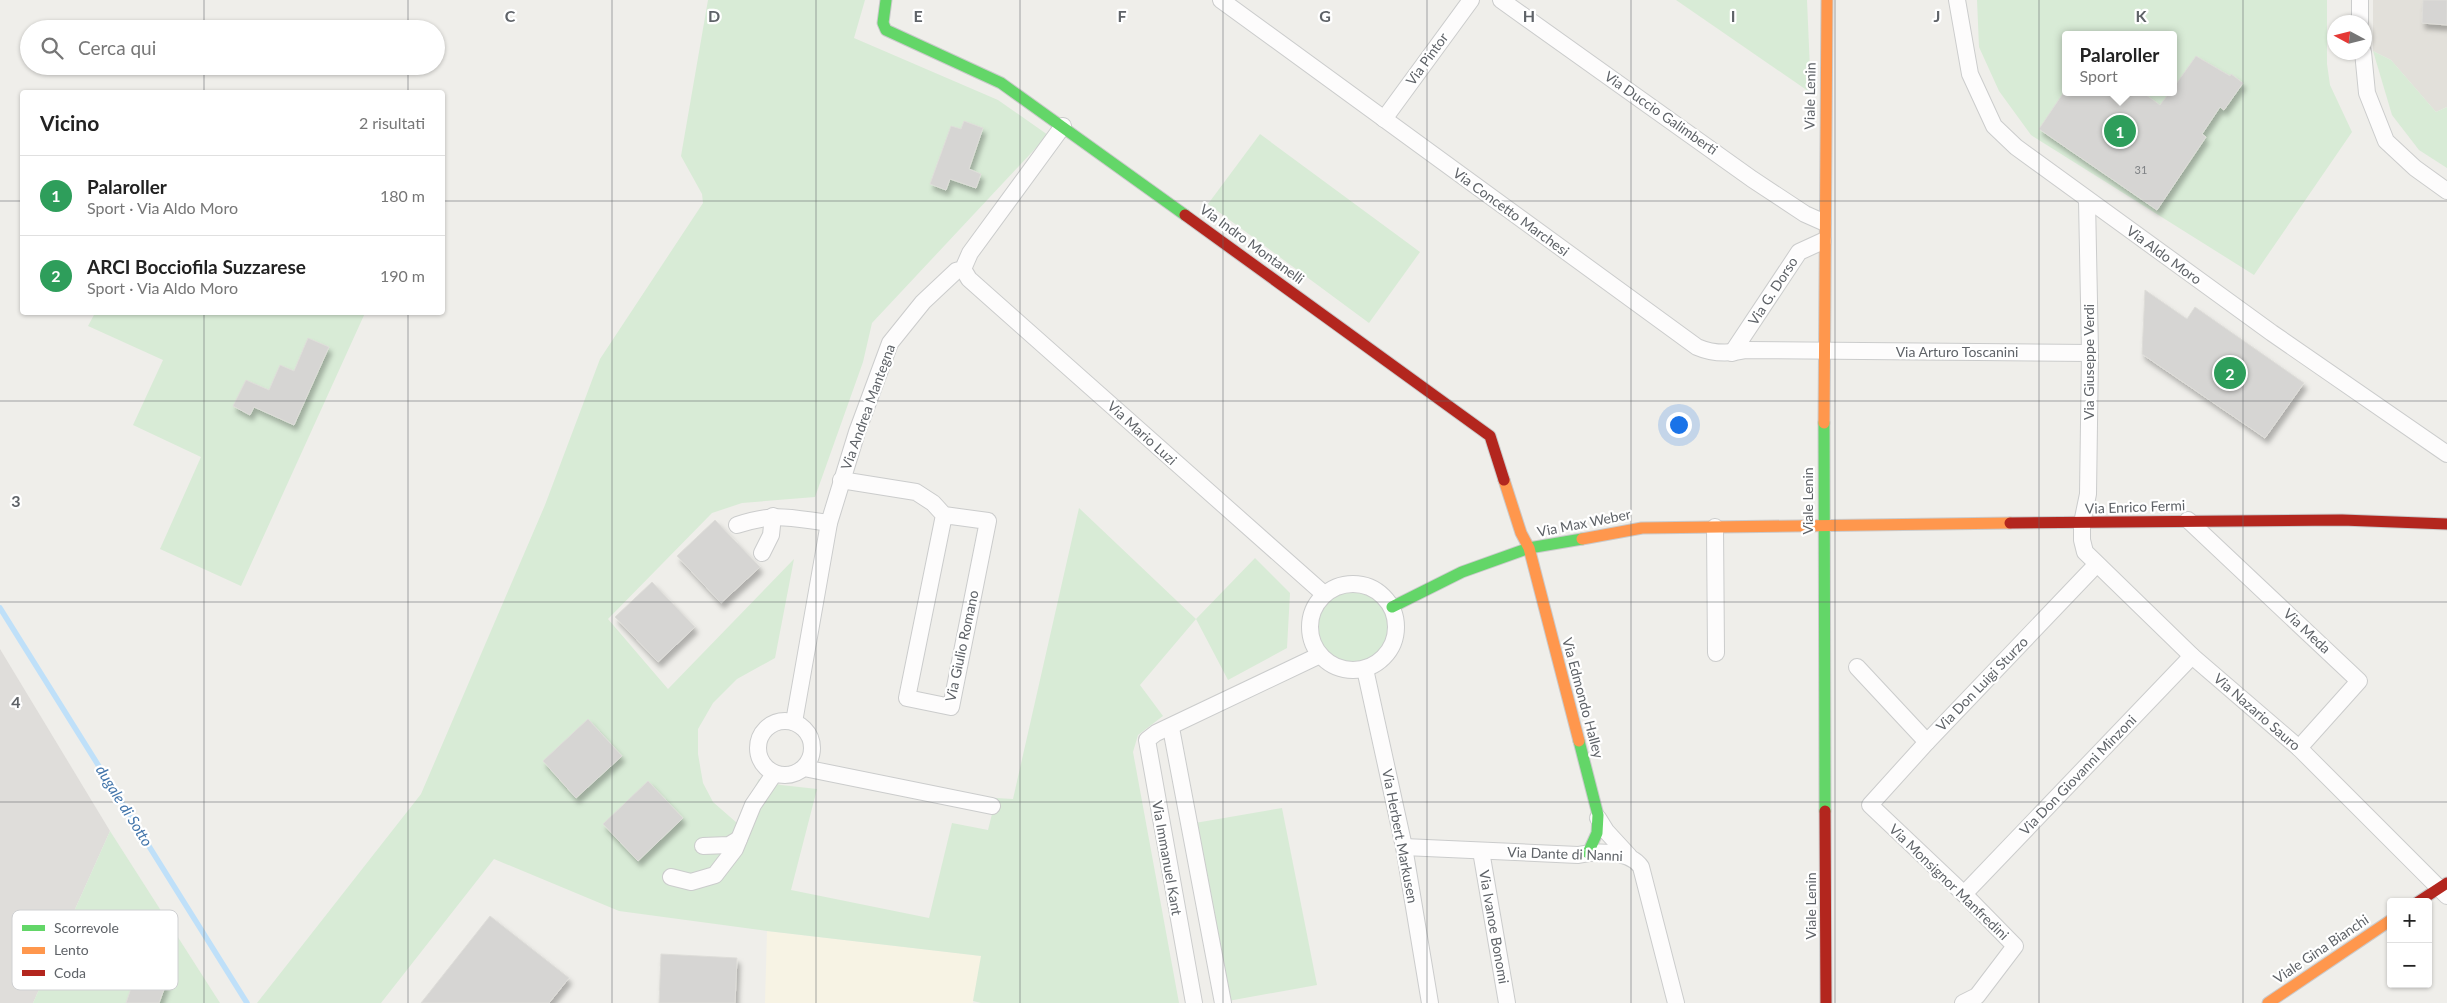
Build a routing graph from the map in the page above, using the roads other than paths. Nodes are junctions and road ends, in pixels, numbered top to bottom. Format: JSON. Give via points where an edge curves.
{"nodes":[{"id":1,"x":886,"y":0,"type":"edge"},
{"id":2,"x":1222,"y":0,"type":"edge"},
{"id":3,"x":1471,"y":0,"type":"edge"},
{"id":4,"x":1501,"y":0,"type":"edge"},
{"id":5,"x":1827,"y":0,"type":"edge"},
{"id":6,"x":1957,"y":0,"type":"edge"},
{"id":7,"x":2360,"y":0,"type":"edge"},
{"id":8,"x":2360,"y":15,"type":"edge"},
{"id":9,"x":2364,"y":60,"type":"edge"},
{"id":10,"x":1384,"y":119,"type":"junction"},
{"id":11,"x":1063,"y":126,"type":"junction"},
{"id":12,"x":2447,"y":190,"type":"edge"},
{"id":13,"x":2086,"y":200,"type":"junction"},
{"id":14,"x":1823,"y":222,"type":"junction"},
{"id":15,"x":1823,"y":241,"type":"junction"},
{"id":16,"x":963,"y":269,"type":"junction"},
{"id":17,"x":1825,"y":350,"type":"junction"},
{"id":18,"x":1732,"y":353,"type":"junction"},
{"id":19,"x":2090,"y":353,"type":"junction"},
{"id":20,"x":2447,"y":454,"type":"edge"},
{"id":21,"x":841,"y":480,"type":"junction"},
{"id":22,"x":944,"y":515,"type":"junction"},
{"id":23,"x":773,"y":516,"type":"junction"},
{"id":24,"x":2188,"y":520,"type":"junction"},
{"id":25,"x":829,"y":523,"type":"junction"},
{"id":26,"x":2082,"y":523,"type":"junction"},
{"id":27,"x":2447,"y":524,"type":"edge"},
{"id":28,"x":737,"y":525,"type":"dead end"},
{"id":29,"x":1823,"y":526,"type":"junction"},
{"id":30,"x":1715,"y":528,"type":"junction"},
{"id":31,"x":1529,"y":548,"type":"junction"},
{"id":32,"x":762,"y":553,"type":"dead end"},
{"id":33,"x":2096,"y":565,"type":"junction"},
{"id":34,"x":1324,"y":594,"type":"junction"},
{"id":35,"x":1392,"y":607,"type":"junction"},
{"id":36,"x":1716,"y":653,"type":"dead end"},
{"id":37,"x":1320,"y":655,"type":"junction"},
{"id":38,"x":2192,"y":656,"type":"junction"},
{"id":39,"x":1857,"y":667,"type":"dead end"},
{"id":40,"x":1365,"y":669,"type":"junction"},
{"id":41,"x":794,"y":722,"type":"junction"},
{"id":42,"x":1171,"y":728,"type":"junction"},
{"id":43,"x":1927,"y":742,"type":"junction"},
{"id":44,"x":2299,"y":748,"type":"junction"},
{"id":45,"x":804,"y":768,"type":"junction"},
{"id":46,"x":774,"y":774,"type":"junction"},
{"id":47,"x":1870,"y":805,"type":"joint"},
{"id":48,"x":992,"y":806,"type":"dead end"},
{"id":49,"x":1598,"y":818,"type":"junction"},
{"id":50,"x":739,"y":838,"type":"junction"},
{"id":51,"x":703,"y":846,"type":"dead end"},
{"id":52,"x":1404,"y":847,"type":"junction"},
{"id":53,"x":1481,"y":851,"type":"junction"},
{"id":54,"x":1588,"y":853,"type":"junction"},
{"id":55,"x":1629,"y":856,"type":"junction"},
{"id":56,"x":672,"y":877,"type":"dead end"},
{"id":57,"x":2444,"y":889,"type":"edge"},
{"id":58,"x":1964,"y":894,"type":"junction"},
{"id":59,"x":2426,"y":898,"type":"edge"},
{"id":60,"x":2387,"y":923,"type":"edge"},
{"id":61,"x":1194,"y":1003,"type":"edge"},
{"id":62,"x":1223,"y":1003,"type":"edge"},
{"id":63,"x":1430,"y":1003,"type":"edge"},
{"id":64,"x":1507,"y":1003,"type":"edge"},
{"id":65,"x":1676,"y":1003,"type":"edge"},
{"id":66,"x":1826,"y":1003,"type":"edge"},
{"id":67,"x":1963,"y":1003,"type":"edge"},
{"id":68,"x":2268,"y":1003,"type":"edge"}],
"edges":[{"from":1,"to":11,"type":"street","name":"Via Indro Montanelli","via":[[883,23],[886,30],[1000,83]]},
{"from":2,"to":10,"type":"street","name":"Via Concetto Marchesi"},
{"from":3,"to":10,"type":"street","name":"Via Pintor"},
{"from":4,"to":14,"type":"street","name":"Via Duccio Galimberti","via":[[1752,179]]},
{"from":5,"to":14,"type":"street","name":"Viale Lenin"},
{"from":6,"to":13,"type":"street","name":"Via Aldo Moro","via":[[1970,74],[1994,126],[2016,147]]},
{"from":7,"to":8,"type":"street"},
{"from":9,"to":12,"type":"street","via":[[2367,93],[2386,140],[2415,168]]},
{"from":10,"to":18,"type":"street","name":"Via Concetto Marchesi","via":[[1697,347],[1708,352]]},
{"from":11,"to":16,"type":"street","name":"Via Andrea Mantegna","via":[[970,253]]},
{"from":11,"to":31,"type":"street","name":"Via Indro Montanelli","via":[[1490,436],[1521,533]]},
{"from":13,"to":19,"type":"street","name":"Via Giuseppe Verdi"},
{"from":13,"to":20,"type":"street","name":"Via Aldo Moro"},
{"from":14,"to":15,"type":"street","name":"Viale Lenin"},
{"from":15,"to":17,"type":"street","name":"Viale Lenin"},
{"from":15,"to":18,"type":"street","name":"Via G. Dorso","via":[[1799,252]]},
{"from":16,"to":21,"type":"street","name":"Via Andrea Mantegna","via":[[956,270],[923,302],[890,343]]},
{"from":16,"to":34,"type":"street","name":"Via Mario Luzi","via":[[969,279]]},
{"from":17,"to":18,"type":"street","name":"Via Concetto Marchesi","via":[[1746,350]]},
{"from":17,"to":19,"type":"street","name":"Via Arturo Toscanini"},
{"from":17,"to":29,"type":"street","name":"Viale Lenin"},
{"from":19,"to":26,"type":"street","name":"Via Giuseppe Verdi","via":[[2088,494]]},
{"from":21,"to":22,"type":"street","via":[[916,492]]},
{"from":21,"to":25,"type":"street","name":"Via Andrea Mantegna"},
{"from":22,"to":22,"type":"street","name":"Via Giulio Romano","via":[[988,521],[951,708],[907,698]]},
{"from":23,"to":25,"type":"street"},
{"from":23,"to":28,"type":"street","via":[[762,516]]},
{"from":23,"to":32,"type":"street","via":[[770,536]]},
{"from":24,"to":26,"type":"street","name":"Via Enrico Fermi"},
{"from":24,"to":27,"type":"street","name":"Via Enrico Fermi"},
{"from":24,"to":44,"type":"street","name":"Via Meda","via":[[2360,681]]},
{"from":25,"to":41,"type":"street","name":"Via Andrea Mantegna"},
{"from":26,"to":29,"type":"street","name":"Via Enrico Fermi"},
{"from":26,"to":33,"type":"street","name":"Via Nazario Sauro","via":[[2085,552]]},
{"from":29,"to":30,"type":"street","name":"Via Max Weber"},
{"from":29,"to":66,"type":"street","name":"Viale Lenin"},
{"from":30,"to":31,"type":"street","name":"Via Max Weber","via":[[1625,529]]},
{"from":30,"to":36,"type":"street"},
{"from":31,"to":35,"type":"street","name":"Via Max Weber","via":[[1462,572]]},
{"from":31,"to":49,"type":"street","name":"Via Edmondo Halley"},
{"from":33,"to":38,"type":"street","name":"Via Nazario Sauro"},
{"from":33,"to":43,"type":"street","name":"Via Don Luigi Sturzo"},
{"from":34,"to":35,"type":"street","via":[[1348,583],[1362,584],[1379,592]]},
{"from":34,"to":37,"type":"street","via":[[1310,618],[1310,632]]},
{"from":35,"to":40,"type":"street","via":[[1396,619],[1393,644],[1382,659]]},
{"from":37,"to":40,"type":"street","via":[[1342,669]]},
{"from":37,"to":42,"type":"street","name":"Via Immanuel Kant"},
{"from":38,"to":44,"type":"street","name":"Via Nazario Sauro"},
{"from":38,"to":58,"type":"street","name":"Via Don Giovanni Minzoni"},
{"from":39,"to":43,"type":"street"},
{"from":40,"to":52,"type":"street","name":"Via Herbert Markusen"},
{"from":41,"to":45,"type":"street","via":[[811,738],[812,754]]},
{"from":41,"to":46,"type":"street","via":[[777,722],[763,731],[759,738],[758,755],[766,769]]},
{"from":42,"to":61,"type":"street","name":"Via Immanuel Kant","via":[[1151,736],[1147,747]]},
{"from":42,"to":62,"type":"street","name":"Via Immanuel Kant"},
{"from":43,"to":47,"type":"street","name":"Via Don Luigi Sturzo"},
{"from":44,"to":57,"type":"street","name":"Via Nazario Sauro"},
{"from":45,"to":46,"type":"street","via":[[790,776]]},
{"from":45,"to":48,"type":"street"},
{"from":46,"to":50,"type":"street","via":[[753,805]]},
{"from":47,"to":58,"type":"street","name":"Via Monsignor Manfredini"},
{"from":49,"to":54,"type":"street","name":"Via Edmondo Halley","via":[[1597,833]]},
{"from":49,"to":55,"type":"street"},
{"from":50,"to":51,"type":"street","via":[[729,845]]},
{"from":50,"to":56,"type":"street","via":[[735,849],[715,875],[690,882]]},
{"from":52,"to":53,"type":"street","name":"Via Dante di Nanni"},
{"from":52,"to":63,"type":"street","name":"Via Herbert Markusen"},
{"from":53,"to":54,"type":"street","name":"Via Dante di Nanni","via":[[1578,856]]},
{"from":53,"to":64,"type":"street","name":"Via Ivanoe Bonomi"},
{"from":54,"to":55,"type":"street","name":"Via Dante di Nanni"},
{"from":55,"to":65,"type":"street","name":"Via Dante di Nanni","via":[[1641,866]]},
{"from":57,"to":59,"type":"street"},
{"from":58,"to":67,"type":"street","name":"Via Monsignor Manfredini","via":[[2015,946],[1978,996]]},
{"from":60,"to":68,"type":"street","name":"Viale Gina Bianchi"}]}
